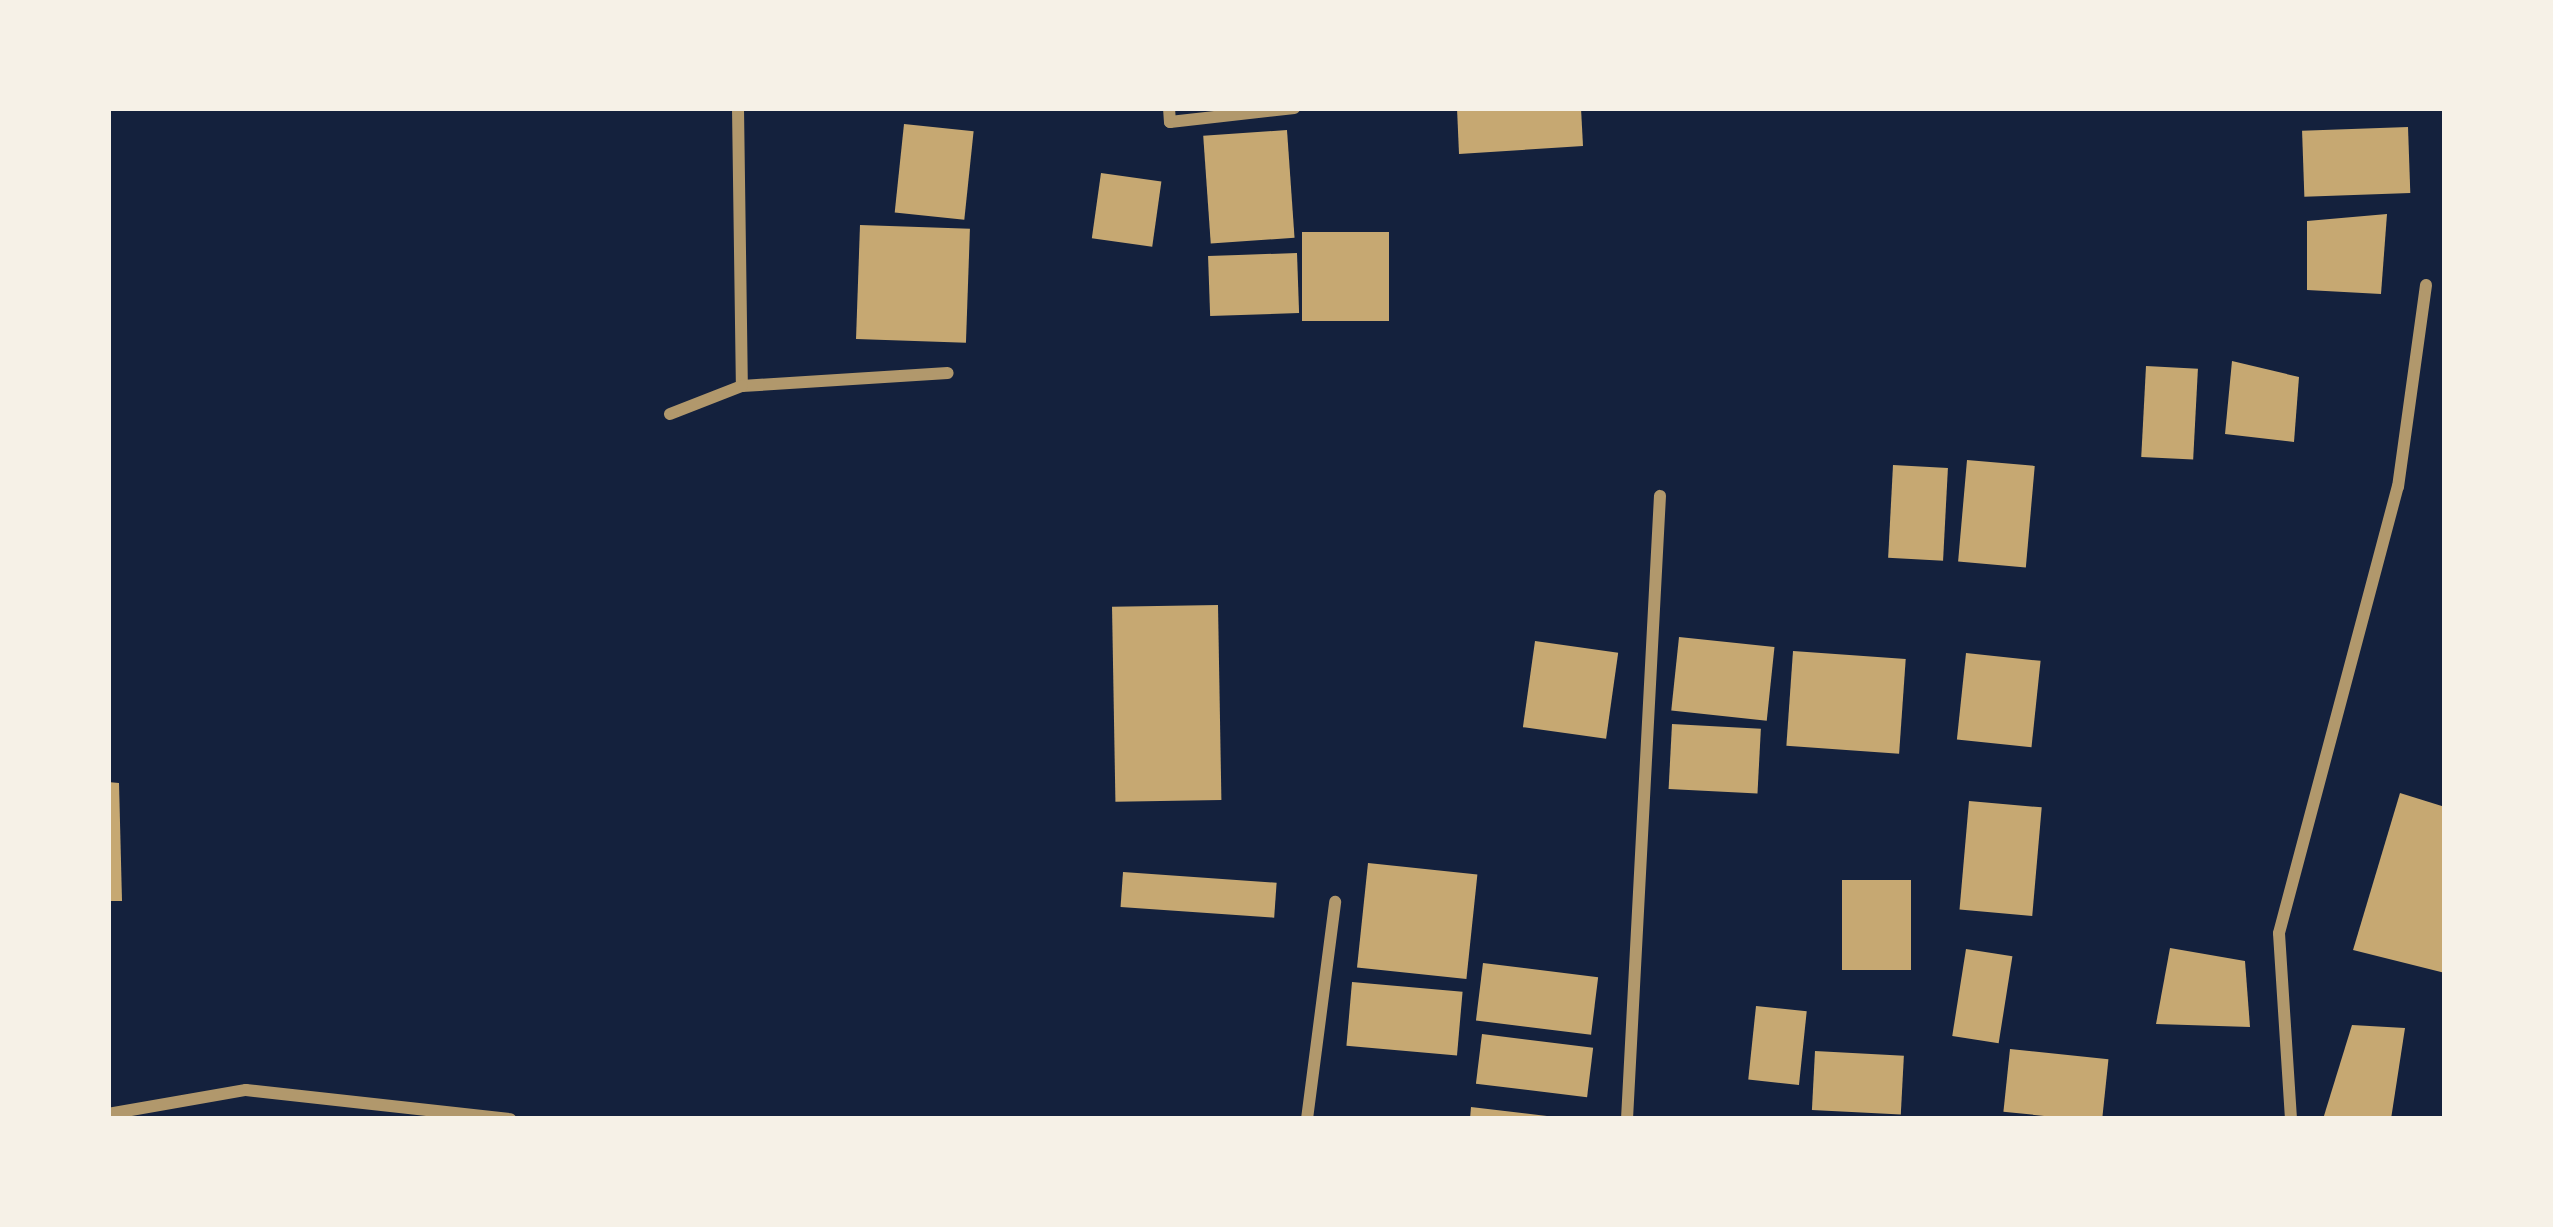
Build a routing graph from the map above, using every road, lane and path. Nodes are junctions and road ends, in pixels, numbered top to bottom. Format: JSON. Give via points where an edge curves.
{"nodes":[{"id":1,"x":738,"y":108,"type":"edge"},
{"id":2,"x":1169,"y":108,"type":"edge"},
{"id":3,"x":1294,"y":108,"type":"edge"},
{"id":4,"x":2426,"y":286,"type":"dead end"},
{"id":5,"x":948,"y":374,"type":"dead end"},
{"id":6,"x":742,"y":386,"type":"junction"},
{"id":7,"x":670,"y":414,"type":"dead end"},
{"id":8,"x":1660,"y":496,"type":"dead end"},
{"id":9,"x":1335,"y":902,"type":"dead end"},
{"id":10,"x":108,"y":1114,"type":"edge"},
{"id":11,"x":510,"y":1119,"type":"edge"},
{"id":12,"x":1307,"y":1119,"type":"edge"},
{"id":13,"x":1627,"y":1119,"type":"edge"},
{"id":14,"x":2291,"y":1119,"type":"edge"}],
"edges":[{"from":1,"to":6,"type":"street"},
{"from":2,"to":3,"type":"street","via":[[1170,122]]},
{"from":4,"to":14,"type":"street","via":[[2398,487],[2279,933]]},
{"from":5,"to":6,"type":"street"},
{"from":6,"to":7,"type":"street"},
{"from":8,"to":13,"type":"street"},
{"from":9,"to":12,"type":"street"},
{"from":10,"to":11,"type":"street","via":[[246,1090]]}]}
